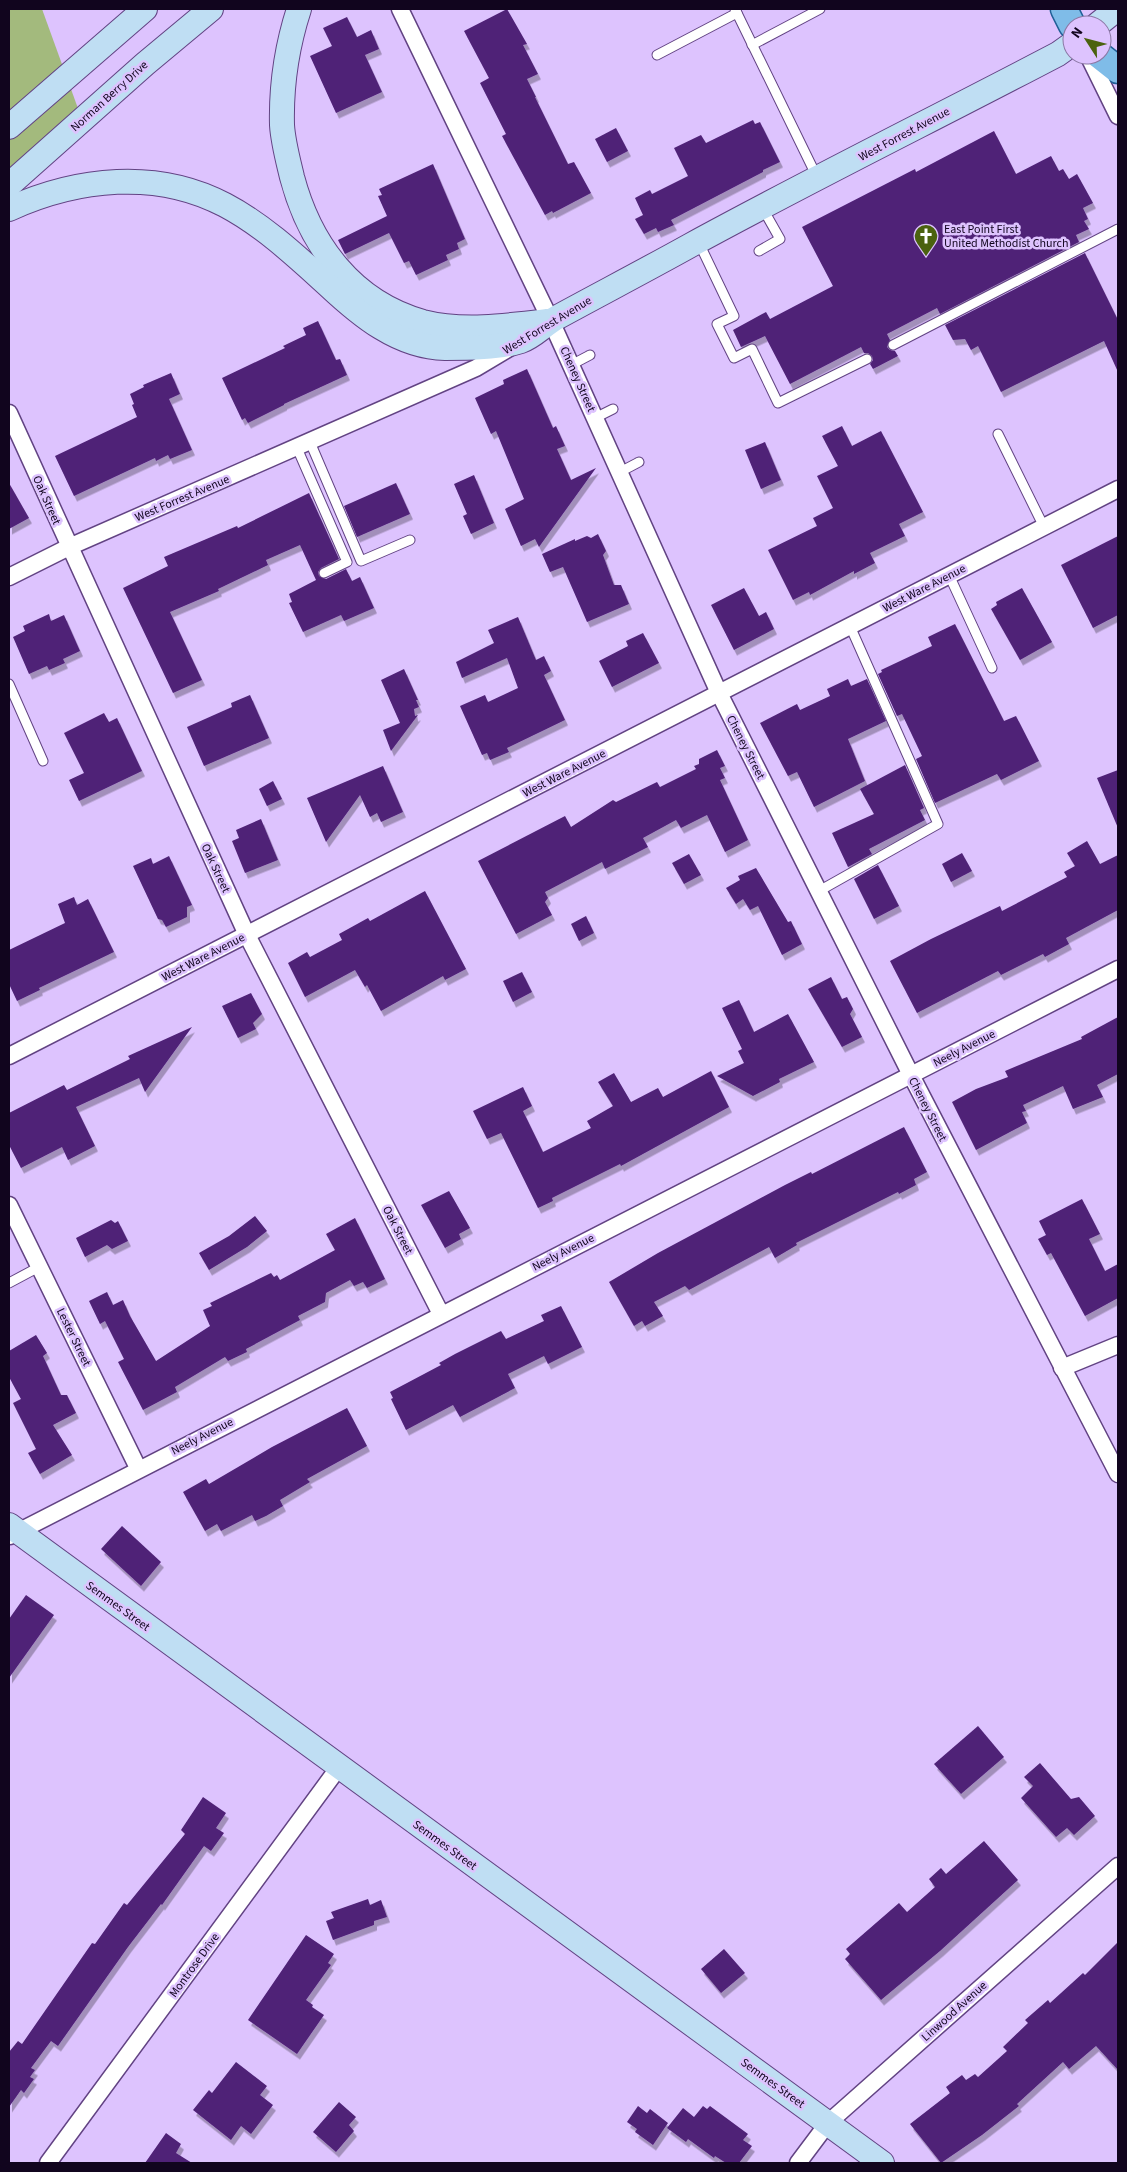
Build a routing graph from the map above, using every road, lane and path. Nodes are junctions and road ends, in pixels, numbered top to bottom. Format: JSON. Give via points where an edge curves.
{"nodes":[{"id":1,"x":145,"y":9,"type":"edge"},
{"id":2,"x":211,"y":9,"type":"edge"},
{"id":3,"x":299,"y":9,"type":"edge"},
{"id":4,"x":400,"y":9,"type":"edge"},
{"id":5,"x":820,"y":9,"type":"edge"},
{"id":6,"x":736,"y":11,"type":"edge"},
{"id":7,"x":752,"y":45,"type":"junction"},
{"id":8,"x":1062,"y":51,"type":"edge"},
{"id":9,"x":657,"y":55,"type":"dead end"},
{"id":10,"x":1093,"y":65,"type":"edge"},
{"id":11,"x":1118,"y":116,"type":"edge"},
{"id":12,"x":9,"y":127,"type":"edge"},
{"id":13,"x":818,"y":179,"type":"junction"},
{"id":14,"x":9,"y":185,"type":"edge"},
{"id":15,"x":762,"y":208,"type":"junction"},
{"id":16,"x":9,"y":209,"type":"edge"},
{"id":17,"x":1118,"y":228,"type":"edge"},
{"id":18,"x":698,"y":241,"type":"junction"},
{"id":19,"x":759,"y":251,"type":"dead end"},
{"id":20,"x":551,"y":321,"type":"junction"},
{"id":21,"x":522,"y":341,"type":"junction"},
{"id":22,"x":893,"y":346,"type":"dead end"},
{"id":23,"x":590,"y":355,"type":"dead end"},
{"id":24,"x":867,"y":358,"type":"dead end"},
{"id":25,"x":571,"y":365,"type":"junction"},
{"id":26,"x":613,"y":409,"type":"dead end"},
{"id":27,"x":9,"y":413,"type":"edge"},
{"id":28,"x":595,"y":418,"type":"junction"},
{"id":29,"x":998,"y":434,"type":"dead end"},
{"id":30,"x":304,"y":445,"type":"junction"},
{"id":31,"x":639,"y":462,"type":"dead end"},
{"id":32,"x":620,"y":472,"type":"junction"},
{"id":33,"x":1118,"y":489,"type":"edge"},
{"id":34,"x":1044,"y":527,"type":"junction"},
{"id":35,"x":410,"y":540,"type":"dead end"},
{"id":36,"x":69,"y":547,"type":"junction"},
{"id":37,"x":324,"y":573,"type":"dead end"},
{"id":38,"x":949,"y":575,"type":"junction"},
{"id":39,"x":9,"y":578,"type":"edge"},
{"id":40,"x":850,"y":626,"type":"junction"},
{"id":41,"x":992,"y":668,"type":"dead end"},
{"id":42,"x":9,"y":684,"type":"edge"},
{"id":43,"x":719,"y":693,"type":"junction"},
{"id":44,"x":43,"y":761,"type":"dead end"},
{"id":45,"x":819,"y":892,"type":"junction"},
{"id":46,"x":247,"y":934,"type":"junction"},
{"id":47,"x":1118,"y":969,"type":"edge"},
{"id":48,"x":9,"y":1056,"type":"edge"},
{"id":49,"x":911,"y":1075,"type":"junction"},
{"id":50,"x":9,"y":1205,"type":"edge"},
{"id":51,"x":39,"y":1267,"type":"junction"},
{"id":52,"x":9,"y":1283,"type":"edge"},
{"id":53,"x":441,"y":1314,"type":"junction"},
{"id":54,"x":1118,"y":1345,"type":"edge"},
{"id":55,"x":1062,"y":1368,"type":"junction"},
{"id":56,"x":138,"y":1468,"type":"junction"},
{"id":57,"x":1118,"y":1474,"type":"edge"},
{"id":58,"x":11,"y":1531,"type":"edge"},
{"id":59,"x":339,"y":1767,"type":"junction"},
{"id":60,"x":1118,"y":1866,"type":"edge"},
{"id":61,"x":828,"y":2123,"type":"junction"},
{"id":62,"x":48,"y":2163,"type":"edge"},
{"id":63,"x":798,"y":2163,"type":"edge"},
{"id":64,"x":882,"y":2163,"type":"edge"}],
"edges":[{"from":1,"to":12,"type":"main road"},
{"from":2,"to":14,"type":"main road","name":"Norman Berry Drive"},
{"from":3,"to":20,"type":"main road","via":[[287,56],[282,126],[298,201],[317,241],[334,263],[370,298],[424,322],[442,326],[498,326]]},
{"from":4,"to":20,"type":"street","name":"Cheney Street"},
{"from":5,"to":7,"type":"lane"},
{"from":6,"to":7,"type":"lane"},
{"from":6,"to":9,"type":"lane"},
{"from":7,"to":13,"type":"lane"},
{"from":8,"to":13,"type":"main road","name":"West Forrest Avenue"},
{"from":10,"to":11,"type":"street"},
{"from":13,"to":15,"type":"main road","name":"West Forrest Avenue"},
{"from":15,"to":18,"type":"main road","name":"West Forrest Avenue"},
{"from":15,"to":19,"type":"lane","via":[[780,240]]},
{"from":16,"to":21,"type":"main road","via":[[63,190],[97,183],[137,181],[165,184],[196,192],[252,222],[352,308],[401,338],[442,348]]},
{"from":17,"to":22,"type":"lane"},
{"from":18,"to":20,"type":"main road","name":"West Forrest Avenue"},
{"from":18,"to":24,"type":"lane","via":[[734,316],[717,324],[734,358],[752,349],[778,403]]},
{"from":20,"to":21,"type":"main road","name":"West Forrest Avenue"},
{"from":20,"to":25,"type":"street","name":"Cheney Street"},
{"from":21,"to":30,"type":"street","name":"West Forrest Avenue","via":[[476,368]]},
{"from":23,"to":25,"type":"lane"},
{"from":25,"to":28,"type":"street","name":"Cheney Street"},
{"from":26,"to":28,"type":"lane"},
{"from":27,"to":36,"type":"street","name":"Oak Street"},
{"from":28,"to":32,"type":"street","name":"Cheney Street"},
{"from":29,"to":34,"type":"lane"},
{"from":30,"to":35,"type":"lane","via":[[361,561]]},
{"from":30,"to":36,"type":"street","name":"West Forrest Avenue"},
{"from":30,"to":37,"type":"lane","via":[[347,562]]},
{"from":31,"to":32,"type":"lane"},
{"from":32,"to":43,"type":"street","name":"Cheney Street"},
{"from":33,"to":34,"type":"street","name":"West Ware Avenue"},
{"from":34,"to":38,"type":"street","name":"West Ware Avenue"},
{"from":36,"to":39,"type":"street","name":"West Forrest Avenue"},
{"from":36,"to":46,"type":"street","name":"Oak Street"},
{"from":38,"to":40,"type":"street","name":"West Ware Avenue"},
{"from":38,"to":41,"type":"lane"},
{"from":40,"to":43,"type":"street","name":"West Ware Avenue"},
{"from":40,"to":45,"type":"lane","via":[[938,824]]},
{"from":42,"to":44,"type":"lane"},
{"from":43,"to":45,"type":"street","name":"Cheney Street"},
{"from":43,"to":46,"type":"street","name":"West Ware Avenue"},
{"from":45,"to":49,"type":"street","name":"Cheney Street"},
{"from":46,"to":48,"type":"street","name":"West Ware Avenue"},
{"from":46,"to":53,"type":"street","name":"Oak Street"},
{"from":47,"to":49,"type":"street","name":"Neely Avenue"},
{"from":49,"to":53,"type":"street","name":"Neely Avenue"},
{"from":49,"to":55,"type":"street","name":"Cheney Street"},
{"from":50,"to":51,"type":"street","name":"Lester Street"},
{"from":51,"to":52,"type":"lane"},
{"from":51,"to":56,"type":"street","name":"Lester Street"},
{"from":53,"to":56,"type":"street","name":"Neely Avenue"},
{"from":54,"to":55,"type":"street"},
{"from":55,"to":57,"type":"street","name":"Cheney Street"},
{"from":56,"to":58,"type":"street","name":"Neely Avenue"},
{"from":58,"to":59,"type":"main road","name":"Semmes Street"},
{"from":59,"to":61,"type":"main road","name":"Semmes Street"},
{"from":59,"to":62,"type":"street","name":"Montrose Drive"},
{"from":60,"to":61,"type":"street","name":"Linwood Avenue"},
{"from":61,"to":63,"type":"street","name":"Linwood Avenue"},
{"from":61,"to":64,"type":"main road","name":"Semmes Street"}]}
